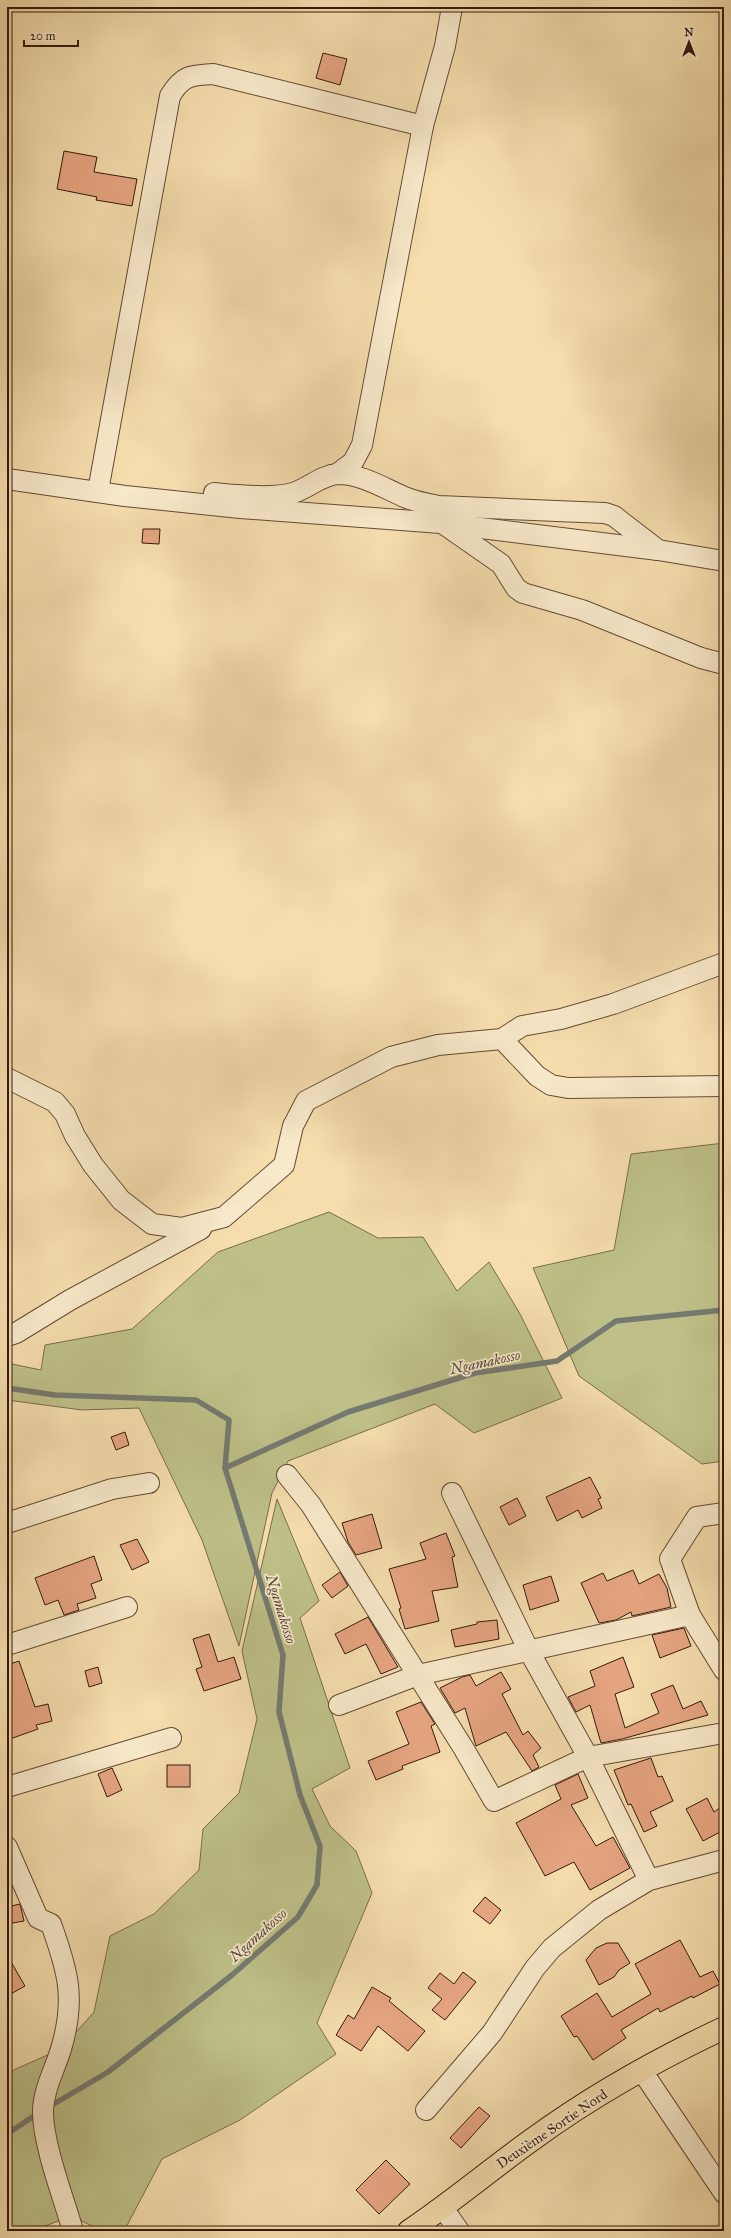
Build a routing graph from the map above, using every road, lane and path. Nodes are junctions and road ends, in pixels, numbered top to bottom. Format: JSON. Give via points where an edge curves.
{"nodes":[{"id":1,"x":452,"y":7,"type":"edge"},
{"id":2,"x":423,"y":126,"type":"junction"},
{"id":3,"x":337,"y":474,"type":"junction"},
{"id":4,"x":7,"y":480,"type":"edge"},
{"id":5,"x":98,"y":491,"type":"junction"},
{"id":6,"x":125,"y":496,"type":"junction"},
{"id":7,"x":441,"y":523,"type":"junction"},
{"id":8,"x":658,"y":550,"type":"junction"},
{"id":9,"x":724,"y":561,"type":"edge"},
{"id":10,"x":724,"y":664,"type":"edge"},
{"id":11,"x":724,"y":963,"type":"edge"},
{"id":12,"x":502,"y":1039,"type":"junction"},
{"id":13,"x":7,"y":1078,"type":"edge"},
{"id":14,"x":724,"y":1086,"type":"edge"},
{"id":15,"x":224,"y":1217,"type":"junction"},
{"id":16,"x":7,"y":1336,"type":"edge"},
{"id":17,"x":287,"y":1475,"type":"dead end"},
{"id":18,"x":148,"y":1483,"type":"dead end"},
{"id":19,"x":452,"y":1492,"type":"dead end"},
{"id":20,"x":724,"y":1513,"type":"edge"},
{"id":21,"x":7,"y":1523,"type":"edge"},
{"id":22,"x":127,"y":1607,"type":"dead end"},
{"id":23,"x":690,"y":1615,"type":"junction"},
{"id":24,"x":7,"y":1645,"type":"edge"},
{"id":25,"x":529,"y":1651,"type":"junction"},
{"id":26,"x":724,"y":1670,"type":"edge"},
{"id":27,"x":418,"y":1675,"type":"junction"},
{"id":28,"x":339,"y":1705,"type":"dead end"},
{"id":29,"x":724,"y":1733,"type":"edge"},
{"id":30,"x":171,"y":1738,"type":"dead end"},
{"id":31,"x":588,"y":1757,"type":"junction"},
{"id":32,"x":7,"y":1787,"type":"edge"},
{"id":33,"x":7,"y":1847,"type":"edge"},
{"id":34,"x":724,"y":1860,"type":"edge"},
{"id":35,"x":649,"y":1880,"type":"junction"},
{"id":36,"x":724,"y":2028,"type":"edge"},
{"id":37,"x":642,"y":2071,"type":"junction"},
{"id":38,"x":426,"y":2110,"type":"dead end"},
{"id":39,"x":724,"y":2193,"type":"edge"},
{"id":40,"x":443,"y":2208,"type":"junction"},
{"id":41,"x":73,"y":2231,"type":"edge"},
{"id":42,"x":409,"y":2231,"type":"edge"},
{"id":43,"x":459,"y":2231,"type":"edge"}],
"edges":[{"from":1,"to":2,"type":"street","via":[[445,46]]},
{"from":2,"to":3,"type":"street","via":[[362,445],[353,462]]},
{"from":2,"to":5,"type":"street","via":[[213,74],[198,74],[184,78],[176,86],[170,96]]},
{"from":3,"to":6,"type":"street","via":[[293,493],[262,495],[163,489]]},
{"from":3,"to":8,"type":"street","via":[[367,480],[406,498],[439,506],[605,513],[614,516]]},
{"from":4,"to":5,"type":"street"},
{"from":5,"to":6,"type":"street"},
{"from":6,"to":7,"type":"street","via":[[247,509]]},
{"from":7,"to":8,"type":"street"},
{"from":7,"to":10,"type":"street","via":[[501,564],[516,588],[523,592],[582,610],[701,658]]},
{"from":8,"to":9,"type":"street"},
{"from":11,"to":12,"type":"street","via":[[613,1004],[561,1019],[522,1026]]},
{"from":12,"to":14,"type":"street","via":[[537,1076],[551,1085],[568,1088]]},
{"from":12,"to":15,"type":"street","via":[[438,1045],[391,1057],[306,1101],[293,1126],[284,1165]]},
{"from":13,"to":15,"type":"street","via":[[55,1102],[66,1114],[75,1136],[93,1165],[121,1200],[152,1224],[182,1228]]},
{"from":15,"to":16,"type":"street"},
{"from":17,"to":27,"type":"street","via":[[311,1505]]},
{"from":18,"to":21,"type":"street","via":[[112,1489]]},
{"from":19,"to":25,"type":"street"},
{"from":20,"to":23,"type":"street","via":[[697,1517],[670,1559]]},
{"from":22,"to":24,"type":"street"},
{"from":23,"to":25,"type":"street"},
{"from":23,"to":26,"type":"street"},
{"from":25,"to":27,"type":"street"},
{"from":25,"to":31,"type":"street"},
{"from":27,"to":28,"type":"street"},
{"from":27,"to":31,"type":"street","via":[[494,1801]]},
{"from":29,"to":31,"type":"street"},
{"from":30,"to":32,"type":"street"},
{"from":31,"to":35,"type":"street"},
{"from":33,"to":41,"type":"street","via":[[38,1918],[51,1924],[61,1950],[70,1988],[70,2015],[47,2088],[43,2110],[48,2143]]},
{"from":34,"to":35,"type":"street"},
{"from":35,"to":38,"type":"street","via":[[599,1910],[552,1948],[535,1968],[492,2033]]},
{"from":36,"to":37,"type":"main road","name":"Deuxième Sortie Nord","via":[[675,2051]]},
{"from":37,"to":39,"type":"street"},
{"from":37,"to":40,"type":"main road","name":"Deuxième Sortie Nord","via":[[539,2135]]},
{"from":40,"to":42,"type":"main road","name":"Deuxième Sortie Nord"},
{"from":40,"to":43,"type":"street"}]}
